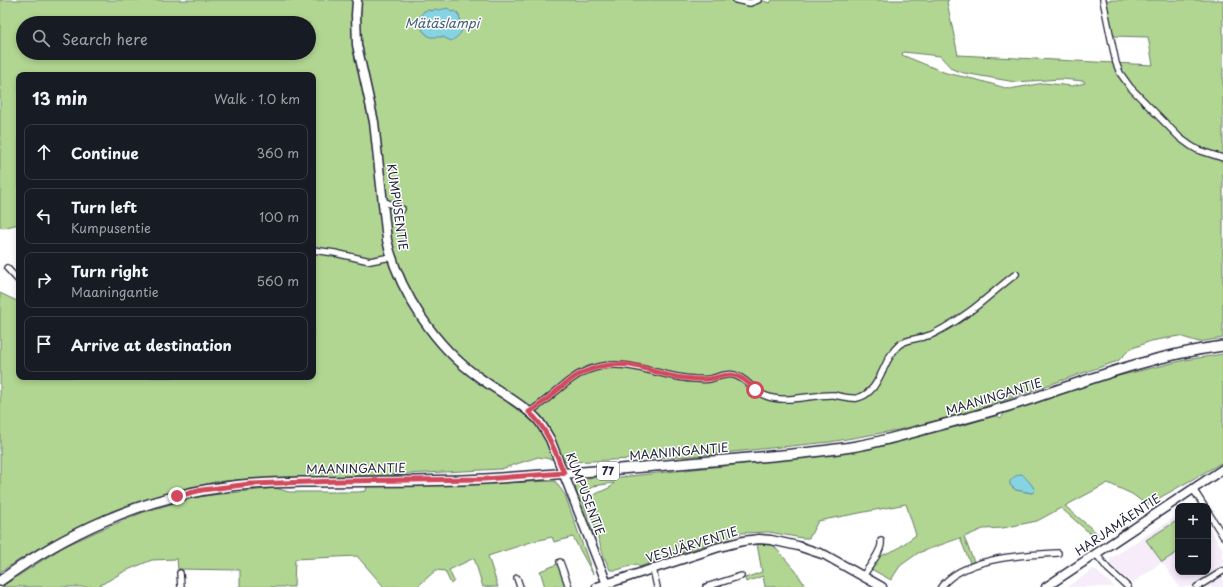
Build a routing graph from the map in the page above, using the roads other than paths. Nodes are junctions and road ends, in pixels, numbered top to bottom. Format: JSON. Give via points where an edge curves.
{"nodes":[{"id":1,"x":357,"y":0,"type":"edge"},
{"id":2,"x":736,"y":0,"type":"edge"},
{"id":3,"x":758,"y":0,"type":"edge"},
{"id":4,"x":1103,"y":0,"type":"edge"},
{"id":5,"x":1223,"y":158,"type":"edge"},
{"id":6,"x":383,"y":201,"type":"junction"},
{"id":7,"x":402,"y":209,"type":"dead end"},
{"id":8,"x":316,"y":251,"type":"edge"},
{"id":9,"x":391,"y":257,"type":"junction"},
{"id":10,"x":7,"y":268,"type":"dead end"},
{"id":11,"x":1016,"y":274,"type":"dead end"},
{"id":12,"x":16,"y":278,"type":"edge"},
{"id":13,"x":1223,"y":346,"type":"edge"},
{"id":14,"x":529,"y":412,"type":"junction"},
{"id":15,"x":1223,"y":469,"type":"edge"},
{"id":16,"x":564,"y":473,"type":"junction"},
{"id":17,"x":1193,"y":489,"type":"junction"},
{"id":18,"x":1202,"y":503,"type":"edge"},
{"id":19,"x":1211,"y":517,"type":"edge"},
{"id":20,"x":1223,"y":536,"type":"edge"},
{"id":21,"x":881,"y":541,"type":"dead end"},
{"id":22,"x":1058,"y":553,"type":"dead end"},
{"id":23,"x":1096,"y":554,"type":"junction"},
{"id":24,"x":560,"y":562,"type":"dead end"},
{"id":25,"x":653,"y":569,"type":"junction"},
{"id":26,"x":1223,"y":571,"type":"edge"},
{"id":27,"x":180,"y":573,"type":"dead end"},
{"id":28,"x":741,"y":576,"type":"dead end"},
{"id":29,"x":863,"y":576,"type":"junction"},
{"id":30,"x":518,"y":578,"type":"dead end"},
{"id":31,"x":0,"y":581,"type":"edge"},
{"id":32,"x":607,"y":584,"type":"junction"},
{"id":33,"x":181,"y":587,"type":"edge"},
{"id":34,"x":520,"y":587,"type":"edge"},
{"id":35,"x":569,"y":587,"type":"edge"},
{"id":36,"x":597,"y":587,"type":"edge"},
{"id":37,"x":657,"y":587,"type":"edge"},
{"id":38,"x":706,"y":587,"type":"edge"},
{"id":39,"x":882,"y":587,"type":"edge"},
{"id":40,"x":941,"y":587,"type":"edge"},
{"id":41,"x":1046,"y":587,"type":"edge"},
{"id":42,"x":1128,"y":587,"type":"edge"},
{"id":43,"x":1197,"y":587,"type":"edge"}],
"edges":[{"from":1,"to":6,"type":"street","name":"KUMPUSENTIE","via":[[357,45],[374,122]]},
{"from":2,"to":3,"type":"street","via":[[750,3]]},
{"from":4,"to":5,"type":"street","via":[[1116,63],[1130,87],[1180,138],[1198,150]]},
{"from":6,"to":7,"type":"street"},
{"from":6,"to":9,"type":"street","name":"KUMPUSENTIE"},
{"from":8,"to":9,"type":"street","via":[[370,261]]},
{"from":9,"to":14,"type":"street","name":"KUMPUSENTIE","via":[[403,287],[428,327],[442,343],[466,368]]},
{"from":10,"to":12,"type":"street"},
{"from":11,"to":14,"type":"street","via":[[974,310],[950,325],[929,336],[900,344],[895,348],[880,378],[869,392],[855,398],[829,395],[776,399],[755,390],[734,375],[709,379],[683,378],[640,367],[620,365],[583,373]]},
{"from":13,"to":16,"type":"main road","name":"MAANINGANTIE","number":"77","via":[[1193,350],[1141,363],[1025,401],[858,446],[790,455]]},
{"from":14,"to":16,"type":"street","name":"KUMPUSENTIE","via":[[538,420],[550,439]]},
{"from":15,"to":17,"type":"street","name":"HARJAMÄENTIE"},
{"from":16,"to":31,"type":"main road","name":"MAANINGANTIE","number":"77","via":[[484,479],[257,484],[202,490],[111,517],[49,550]]},
{"from":16,"to":32,"type":"street","name":"KUMPUSENTIE"},
{"from":17,"to":18,"type":"street"},
{"from":17,"to":23,"type":"street","name":"HARJAMÄENTIE"},
{"from":19,"to":20,"type":"street"},
{"from":21,"to":29,"type":"street","via":[[880,550]]},
{"from":22,"to":40,"type":"street","via":[[1018,555],[986,562],[962,570]]},
{"from":23,"to":41,"type":"street","name":"HARJAMÄENTIE"},
{"from":23,"to":42,"type":"street"},
{"from":24,"to":35,"type":"street"},
{"from":25,"to":29,"type":"street","name":"VESIJÄRVENTIE","via":[[716,548],[759,539],[798,546],[824,555]]},
{"from":25,"to":32,"type":"street","name":"VESIJÄRVENTIE"},
{"from":25,"to":37,"type":"street"},
{"from":26,"to":43,"type":"street"},
{"from":27,"to":33,"type":"street"},
{"from":28,"to":38,"type":"street"},
{"from":29,"to":39,"type":"street","name":"VESIJÄRVENTIE"},
{"from":30,"to":34,"type":"street"},
{"from":32,"to":36,"type":"street","name":"VESIJÄRVENTIE"}]}
